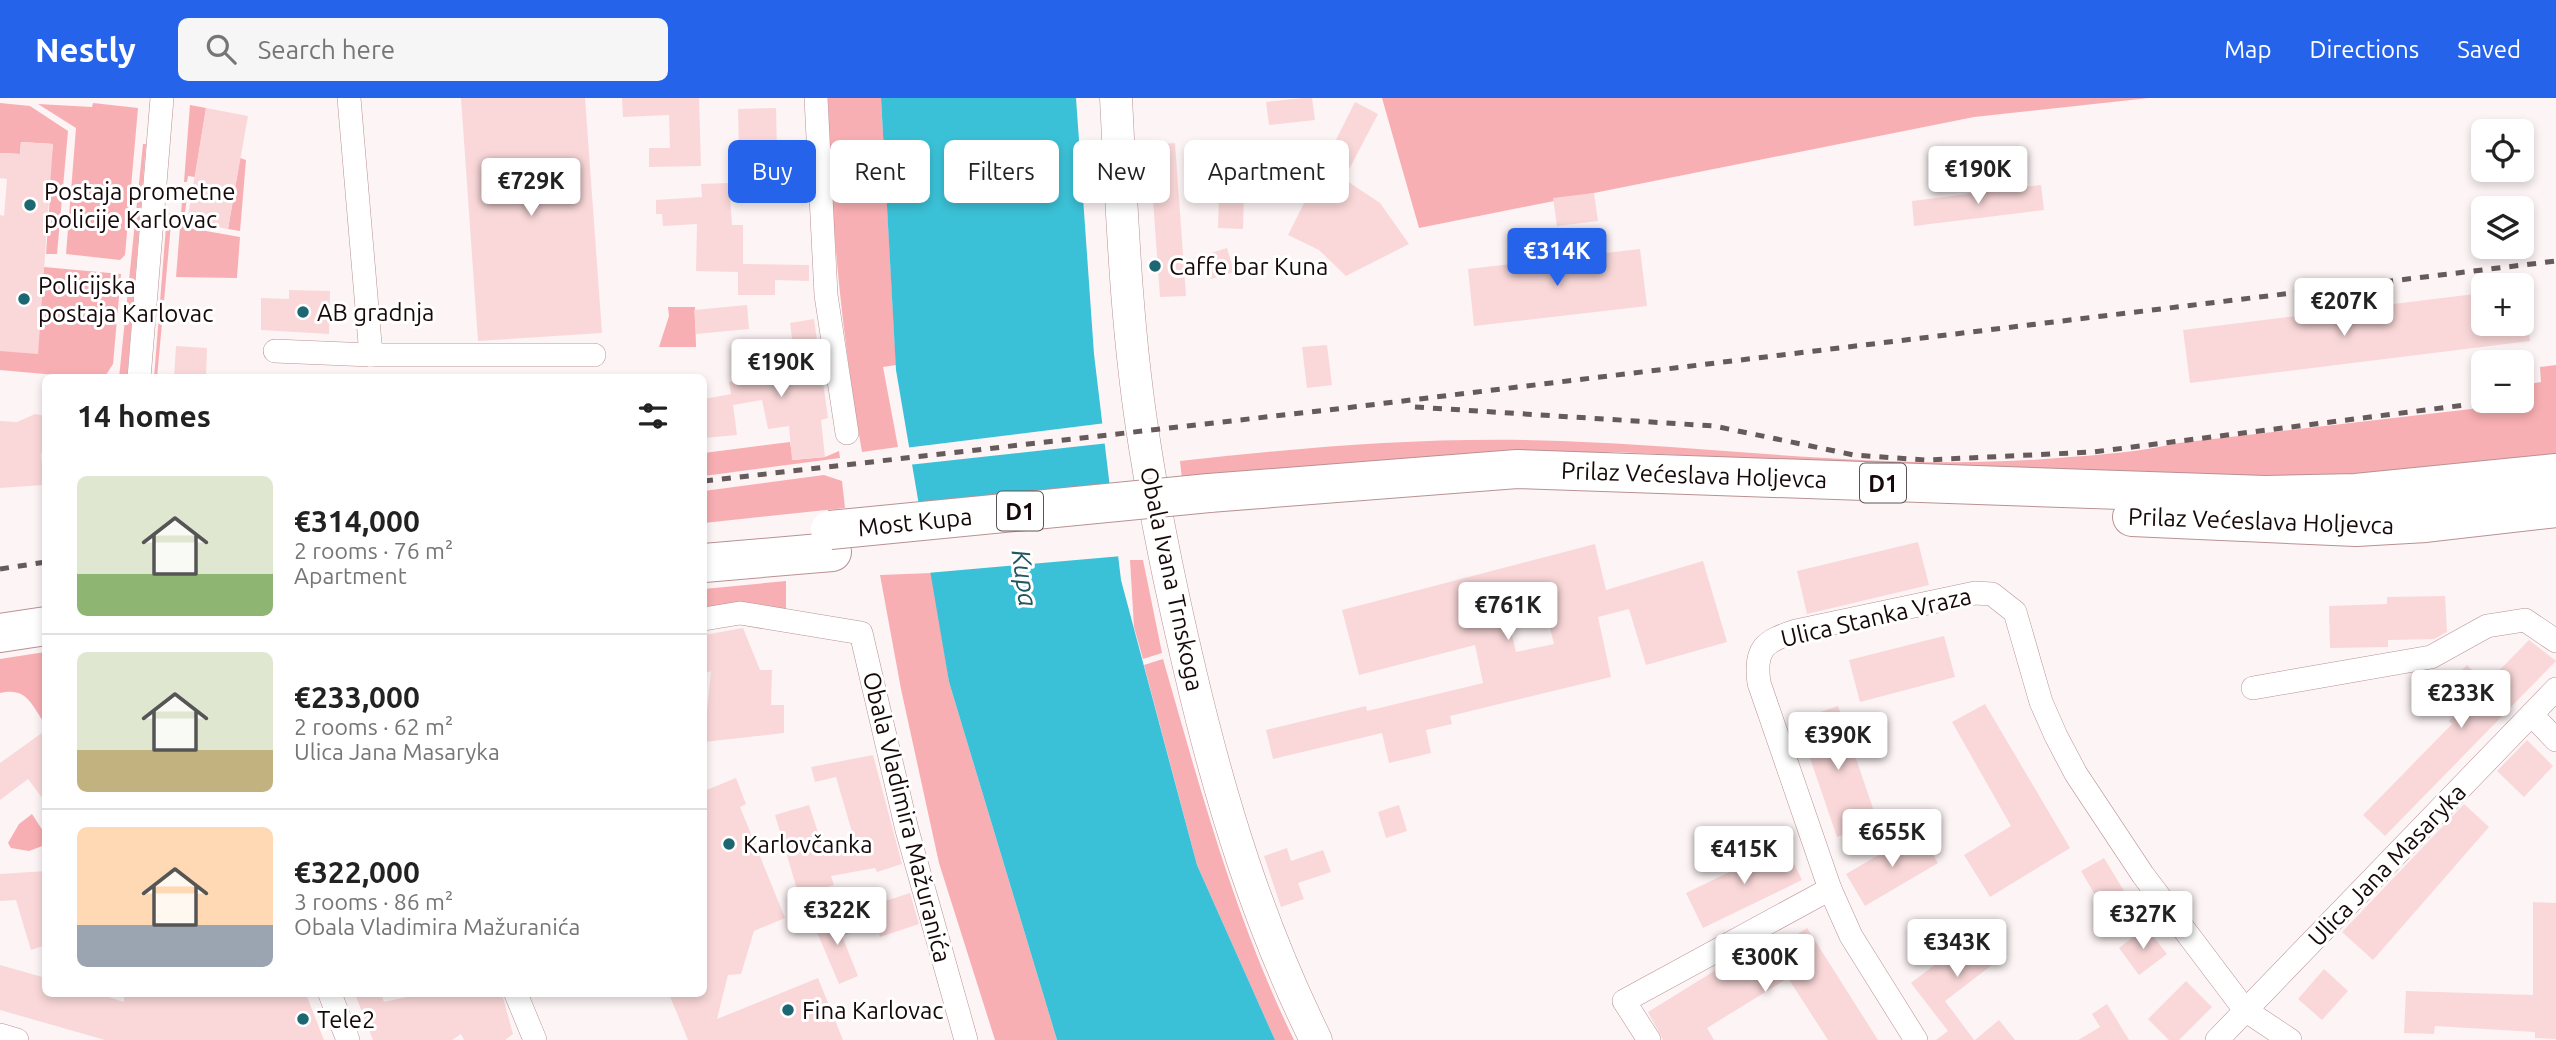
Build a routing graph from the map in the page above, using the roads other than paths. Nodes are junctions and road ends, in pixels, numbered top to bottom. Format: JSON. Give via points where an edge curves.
{"nodes":[{"id":1,"x":162,"y":98,"type":"edge"},
{"id":2,"x":349,"y":98,"type":"edge"},
{"id":3,"x":816,"y":98,"type":"edge"},
{"id":4,"x":1116,"y":98,"type":"edge"},
{"id":5,"x":275,"y":351,"type":"dead end"},
{"id":6,"x":371,"y":355,"type":"junction"},
{"id":7,"x":594,"y":355,"type":"dead end"},
{"id":8,"x":139,"y":374,"type":"edge"},
{"id":9,"x":847,"y":433,"type":"dead end"},
{"id":10,"x":2556,"y":473,"type":"edge"},
{"id":11,"x":1210,"y":505,"type":"junction"},
{"id":12,"x":2556,"y":508,"type":"edge"},
{"id":13,"x":707,"y":540,"type":"edge"},
{"id":14,"x":831,"y":541,"type":"junction"},
{"id":15,"x":707,"y":562,"type":"edge"},
{"id":16,"x":42,"y":601,"type":"edge"},
{"id":17,"x":0,"y":606,"type":"edge"},
{"id":18,"x":707,"y":618,"type":"edge"},
{"id":19,"x":42,"y":627,"type":"edge"},
{"id":20,"x":0,"y":633,"type":"edge"},
{"id":21,"x":2556,"y":642,"type":"edge"},
{"id":22,"x":2253,"y":688,"type":"dead end"},
{"id":23,"x":2556,"y":689,"type":"edge"},
{"id":24,"x":2532,"y":715,"type":"junction"},
{"id":25,"x":2556,"y":740,"type":"edge"},
{"id":26,"x":1830,"y":889,"type":"junction"},
{"id":27,"x":331,"y":997,"type":"edge"},
{"id":28,"x":517,"y":997,"type":"edge"},
{"id":29,"x":2245,"y":1010,"type":"junction"},
{"id":30,"x":0,"y":1035,"type":"edge"},
{"id":31,"x":17,"y":1040,"type":"edge"},
{"id":32,"x":348,"y":1040,"type":"edge"},
{"id":33,"x":535,"y":1040,"type":"edge"},
{"id":34,"x":966,"y":1040,"type":"edge"},
{"id":35,"x":1316,"y":1040,"type":"edge"},
{"id":36,"x":1648,"y":1040,"type":"edge"},
{"id":37,"x":1916,"y":1040,"type":"edge"},
{"id":38,"x":2217,"y":1040,"type":"edge"},
{"id":39,"x":2290,"y":1040,"type":"edge"}],
"edges":[{"from":1,"to":8,"type":"street"},
{"from":2,"to":6,"type":"street"},
{"from":3,"to":9,"type":"street","via":[[827,295]]},
{"from":4,"to":35,"type":"street","name":"Obala Ivana Trnskoga","via":[[1124,265],[1144,444],[1169,583],[1240,861],[1285,979]]},
{"from":5,"to":6,"type":"street"},
{"from":6,"to":7,"type":"street"},
{"from":10,"to":11,"type":"highway","name":"Prilaz Većeslava Holjevca","number":"D1","via":[[2356,493],[2266,495],[1517,469]]},
{"from":11,"to":12,"type":"highway","name":"Prilaz Većeslava Holjevca","number":"D1","via":[[1519,494],[2356,527]]},
{"from":11,"to":14,"type":"highway","name":"Most Kupa","number":"D1"},
{"from":13,"to":14,"type":"highway","number":"D1"},
{"from":14,"to":15,"type":"highway","number":"D1"},
{"from":16,"to":17,"type":"highway"},
{"from":18,"to":34,"type":"street","name":"Obala Vladimira Mažuranića","via":[[740,613],[861,633],[907,830]]},
{"from":19,"to":20,"type":"highway"},
{"from":21,"to":22,"type":"street","via":[[2525,620],[2487,626],[2431,657]]},
{"from":23,"to":24,"type":"street","name":"Ulica Jana Masaryka"},
{"from":24,"to":25,"type":"street"},
{"from":24,"to":29,"type":"street","name":"Ulica Jana Masaryka"},
{"from":26,"to":29,"type":"street","name":"Ulica Stanka Vraza","via":[[1759,683],[1759,656],[1764,646],[1796,631],[1975,593],[1992,594],[2015,612],[2042,702],[2076,774],[2143,875]]},
{"from":26,"to":36,"type":"street","via":[[1624,1001]]},
{"from":26,"to":37,"type":"street","name":"Ulica Stanka Vraza","via":[[1852,936]]},
{"from":27,"to":32,"type":"street"},
{"from":28,"to":33,"type":"street"},
{"from":29,"to":38,"type":"street","name":"Ulica Jana Masaryka"},
{"from":29,"to":39,"type":"street","name":"Ulica Stanka Vraza"},
{"from":30,"to":31,"type":"street"}]}
